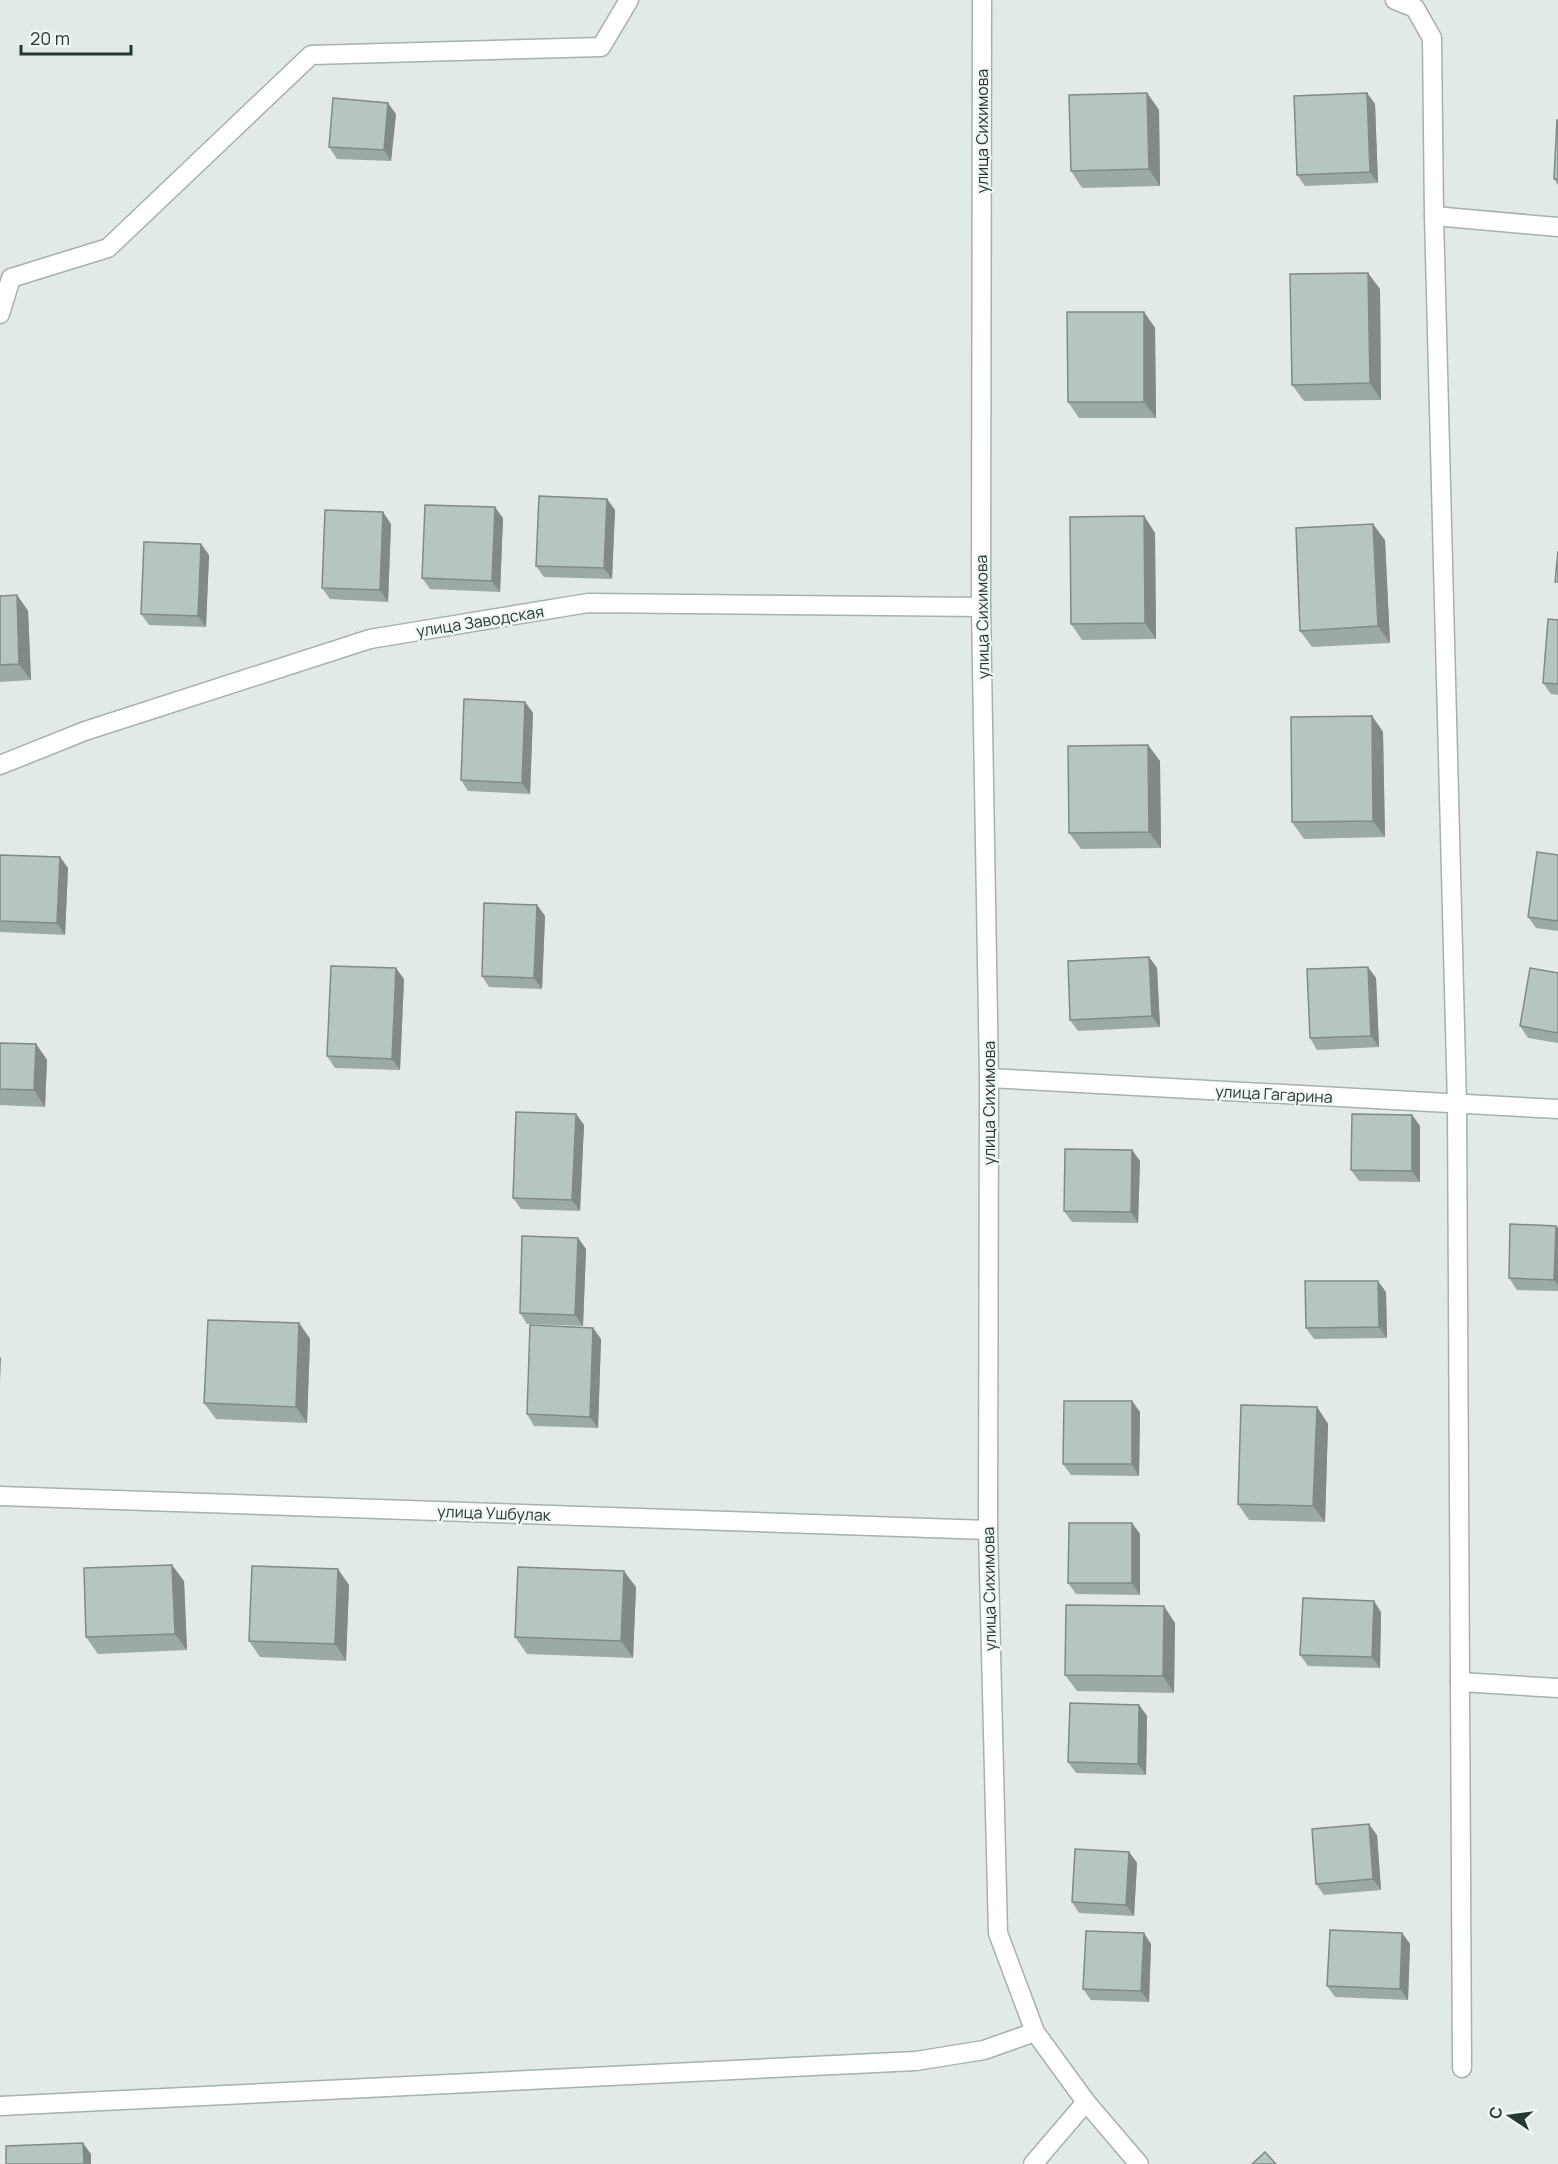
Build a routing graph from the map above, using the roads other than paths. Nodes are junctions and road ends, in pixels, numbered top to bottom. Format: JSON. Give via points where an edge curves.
{"nodes":[{"id":1,"x":629,"y":0,"type":"edge"},
{"id":2,"x":982,"y":0,"type":"edge"},
{"id":3,"x":1395,"y":0,"type":"edge"},
{"id":4,"x":1434,"y":216,"type":"junction"},
{"id":5,"x":1558,"y":227,"type":"edge"},
{"id":6,"x":0,"y":314,"type":"edge"},
{"id":7,"x":981,"y":607,"type":"junction"},
{"id":8,"x":0,"y":765,"type":"edge"},
{"id":9,"x":989,"y":1078,"type":"junction"},
{"id":10,"x":1458,"y":1104,"type":"junction"},
{"id":11,"x":1558,"y":1109,"type":"edge"},
{"id":12,"x":0,"y":1496,"type":"edge"},
{"id":13,"x":988,"y":1530,"type":"junction"},
{"id":14,"x":1460,"y":1682,"type":"junction"},
{"id":15,"x":1558,"y":1688,"type":"edge"},
{"id":16,"x":1035,"y":2032,"type":"junction"},
{"id":17,"x":1462,"y":2068,"type":"dead end"},
{"id":18,"x":1086,"y":2102,"type":"junction"},
{"id":19,"x":0,"y":2106,"type":"edge"},
{"id":20,"x":1033,"y":2164,"type":"edge"},
{"id":21,"x":1138,"y":2164,"type":"edge"}],
"edges":[{"from":1,"to":6,"type":"street","via":[[601,47],[310,55],[108,248],[11,278]]},
{"from":2,"to":7,"type":"street","name":"улица Сихимова"},
{"from":3,"to":4,"type":"street","via":[[1415,8],[1432,38]]},
{"from":4,"to":5,"type":"street"},
{"from":4,"to":10,"type":"street"},
{"from":7,"to":8,"type":"street","name":"улица Заводская","via":[[576,605],[370,639],[85,731]]},
{"from":7,"to":9,"type":"street","name":"улица Сихимова"},
{"from":9,"to":10,"type":"street","name":"улица Гагарина"},
{"from":9,"to":13,"type":"street","name":"улица Сихимова"},
{"from":10,"to":11,"type":"street","name":"улица Гагарина"},
{"from":10,"to":14,"type":"street"},
{"from":12,"to":13,"type":"street","name":"улица Ушбулак"},
{"from":13,"to":16,"type":"street","name":"улица Сихимова","via":[[998,1933]]},
{"from":14,"to":15,"type":"street"},
{"from":14,"to":17,"type":"street"},
{"from":16,"to":18,"type":"street","name":"улица Сихимова"},
{"from":16,"to":19,"type":"street","via":[[984,2050],[916,2061]]},
{"from":18,"to":20,"type":"street"},
{"from":18,"to":21,"type":"street","name":"улица Сихимова"}]}
